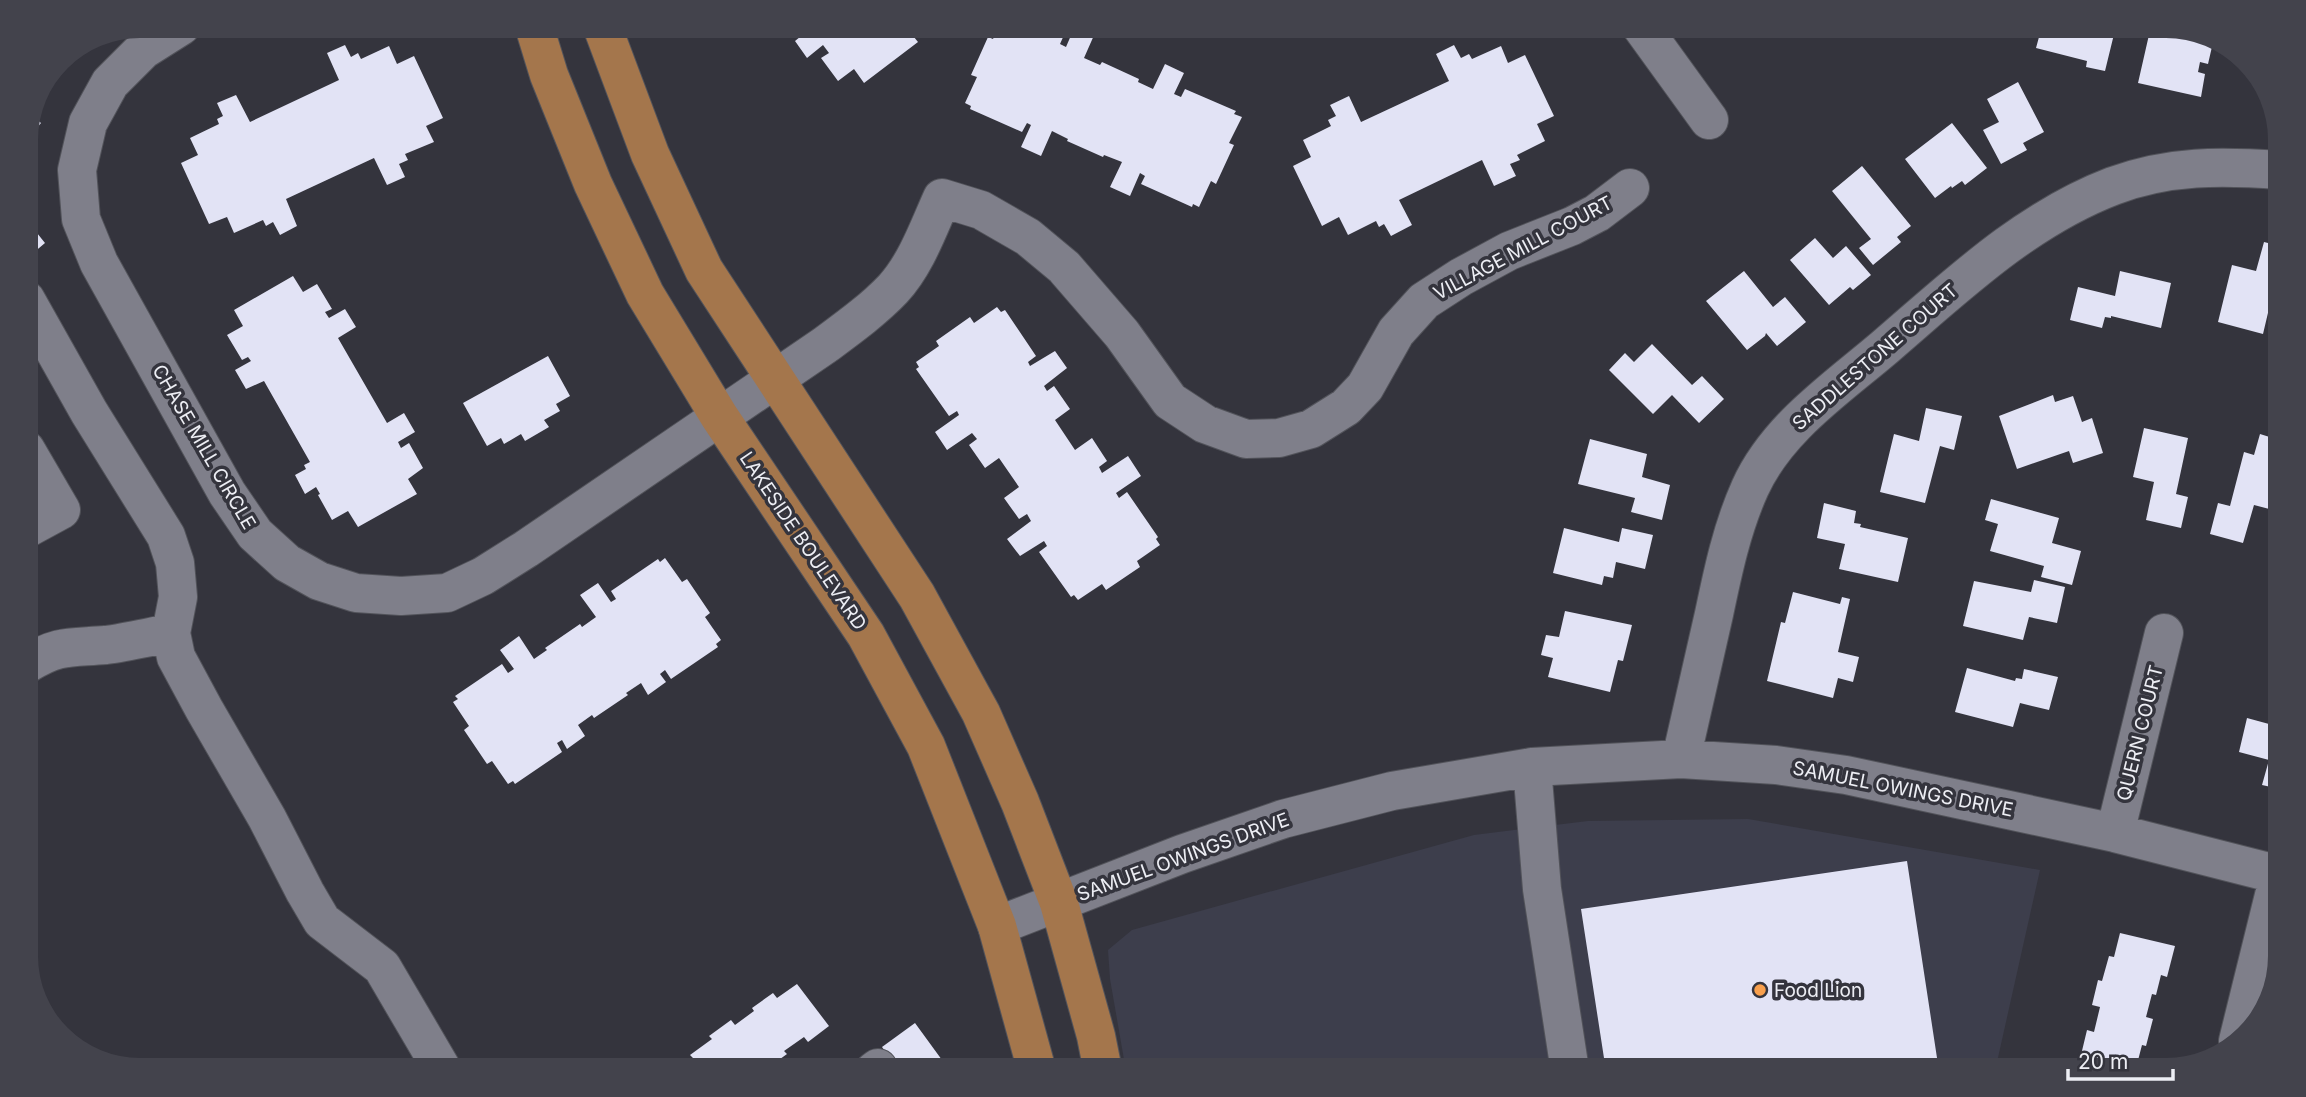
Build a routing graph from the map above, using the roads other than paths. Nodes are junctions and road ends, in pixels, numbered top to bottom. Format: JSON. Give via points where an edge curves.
{"nodes":[{"id":1,"x":162,"y":38,"type":"edge"},
{"id":2,"x":538,"y":38,"type":"edge"},
{"id":3,"x":606,"y":38,"type":"edge"},
{"id":4,"x":1650,"y":38,"type":"edge"},
{"id":5,"x":1709,"y":120,"type":"dead end"},
{"id":6,"x":2267,"y":169,"type":"edge"},
{"id":7,"x":1630,"y":188,"type":"dead end"},
{"id":8,"x":39,"y":323,"type":"edge"},
{"id":9,"x":775,"y":378,"type":"junction"},
{"id":10,"x":719,"y":416,"type":"junction"},
{"id":11,"x":39,"y":472,"type":"edge"},
{"id":12,"x":39,"y":522,"type":"edge"},
{"id":13,"x":171,"y":633,"type":"junction"},
{"id":14,"x":2164,"y":633,"type":"dead end"},
{"id":15,"x":39,"y":656,"type":"edge"},
{"id":16,"x":1681,"y":759,"type":"junction"},
{"id":17,"x":1532,"y":767,"type":"junction"},
{"id":18,"x":2115,"y":833,"type":"junction"},
{"id":19,"x":2268,"y":872,"type":"edge"},
{"id":20,"x":1059,"y":903,"type":"junction"},
{"id":21,"x":2268,"y":920,"type":"edge"},
{"id":22,"x":997,"y":926,"type":"junction"},
{"id":23,"x":2242,"y":1024,"type":"edge"},
{"id":24,"x":435,"y":1058,"type":"edge"},
{"id":25,"x":1033,"y":1058,"type":"edge"},
{"id":26,"x":1100,"y":1058,"type":"edge"},
{"id":27,"x":1568,"y":1058,"type":"edge"}],
"edges":[{"from":1,"to":10,"type":"street","name":"CHASE MILL CIRCLE","via":[[110,83],[88,123],[77,170],[81,219],[99,263],[227,493],[255,534],[287,563],[356,593],[447,593],[526,549]]},
{"from":2,"to":10,"type":"main road","name":"LAKESIDE BOULEVARD","via":[[593,184],[645,294]]},
{"from":3,"to":9,"type":"main road","via":[[650,154],[704,270]]},
{"from":4,"to":5,"type":"street"},
{"from":6,"to":16,"type":"street","name":"SADDLESTONE COURT","via":[[2219,166],[2166,172],[2113,186],[2051,215],[1991,257],[1777,443],[1751,486],[1729,543]]},
{"from":7,"to":9,"type":"street","name":"VILLAGE MILL COURT","via":[[1597,213],[1509,251],[1424,301],[1396,332],[1365,387],[1346,407],[1311,429],[1279,438],[1246,439],[1205,424],[1170,401],[1122,334],[1064,267],[1028,237],[981,210],[942,198],[917,253],[893,288],[825,345]]},
{"from":8,"to":13,"type":"street","via":[[166,536],[175,563],[178,597]]},
{"from":9,"to":10,"type":"street","name":"CHASE MILL CIRCLE"},
{"from":9,"to":20,"type":"main road","via":[[917,596],[975,702]]},
{"from":10,"to":22,"type":"main road","name":"LAKESIDE BOULEVARD","via":[[866,635],[926,746]]},
{"from":11,"to":12,"type":"street","via":[[61,510]]},
{"from":13,"to":15,"type":"street","via":[[62,647]]},
{"from":13,"to":24,"type":"street","via":[[176,657],[322,921],[382,967]]},
{"from":14,"to":18,"type":"street","name":"QUERN COURT"},
{"from":16,"to":17,"type":"street","name":"SAMUEL OWINGS DRIVE"},
{"from":16,"to":18,"type":"street","name":"SAMUEL OWINGS DRIVE","via":[[1846,775]]},
{"from":17,"to":20,"type":"street","name":"SAMUEL OWINGS DRIVE","via":[[1392,791],[1283,819]]},
{"from":17,"to":27,"type":"street","via":[[1542,889]]},
{"from":18,"to":19,"type":"street","name":"SAMUEL OWINGS DRIVE"},
{"from":20,"to":22,"type":"street","name":"SAMUEL OWINGS DRIVE"},
{"from":20,"to":26,"type":"main road"},
{"from":21,"to":23,"type":"street"},
{"from":22,"to":25,"type":"main road","name":"LAKESIDE BOULEVARD"}]}
